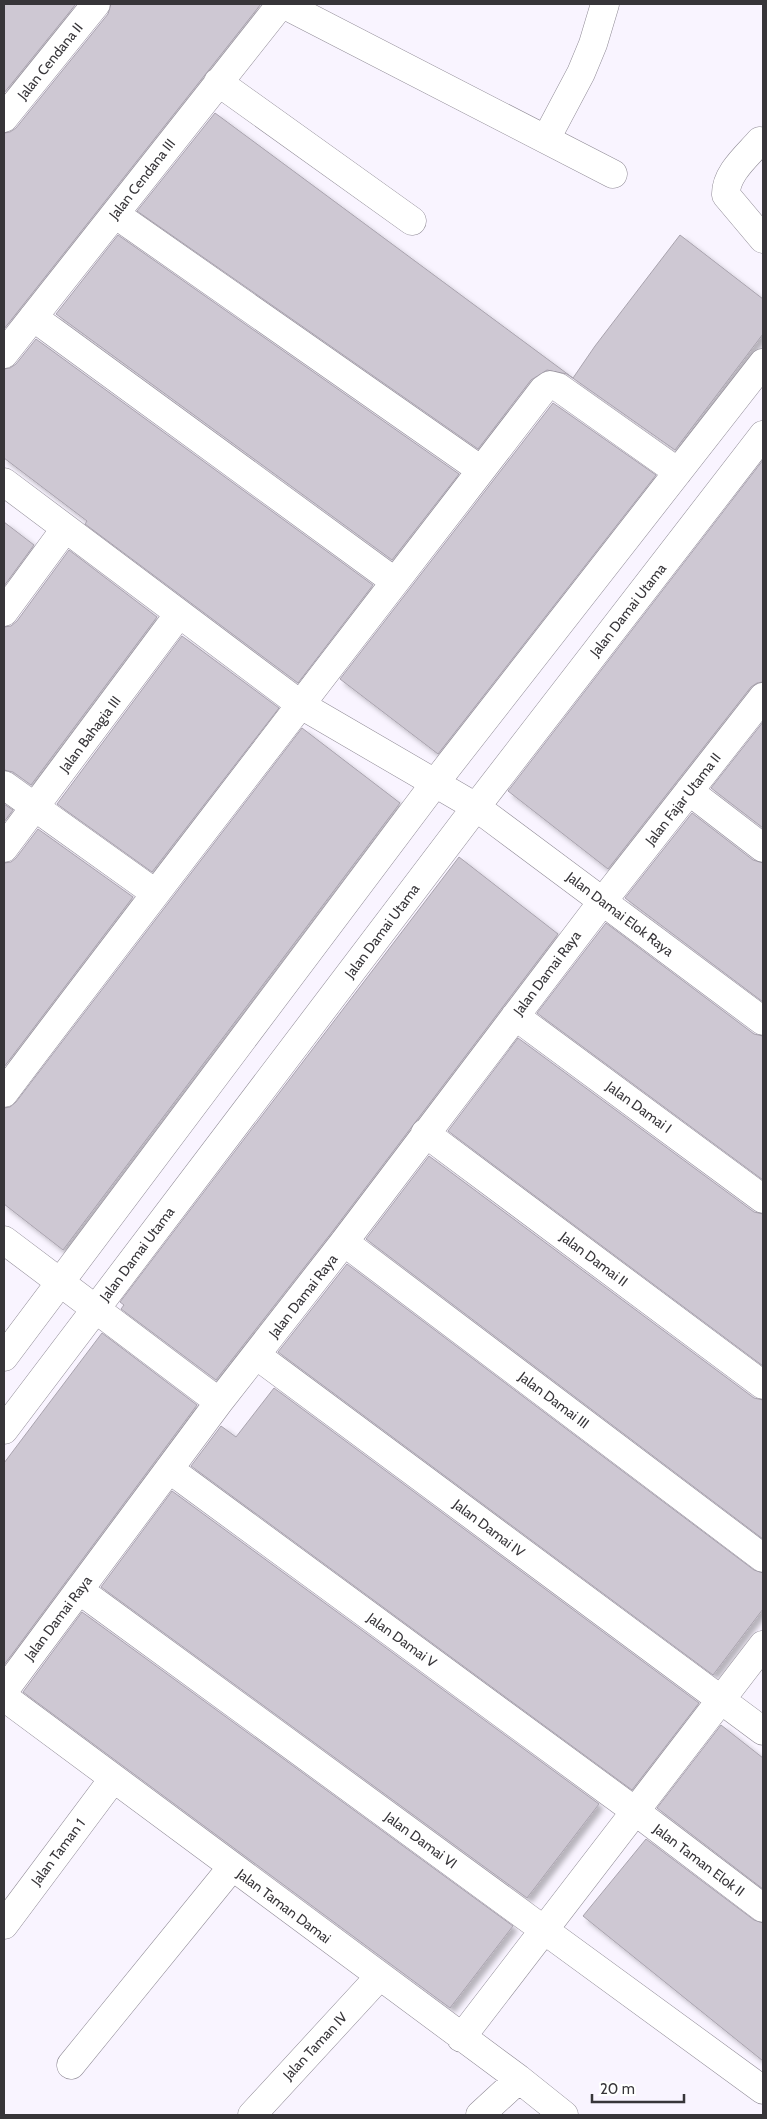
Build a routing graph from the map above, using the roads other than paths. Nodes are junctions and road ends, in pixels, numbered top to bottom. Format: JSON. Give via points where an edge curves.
{"nodes":[{"id":1,"x":96,"y":4,"type":"edge"},
{"id":2,"x":282,"y":4,"type":"edge"},
{"id":3,"x":605,"y":4,"type":"edge"},
{"id":4,"x":218,"y":82,"type":"junction"},
{"id":5,"x":4,"y":118,"type":"edge"},
{"id":6,"x":546,"y":139,"type":"junction"},
{"id":7,"x":760,"y":141,"type":"dead end"},
{"id":8,"x":613,"y":174,"type":"dead end"},
{"id":9,"x":114,"y":214,"type":"junction"},
{"id":10,"x":412,"y":220,"type":"dead end"},
{"id":11,"x":763,"y":239,"type":"edge"},
{"id":12,"x":33,"y":317,"type":"junction"},
{"id":13,"x":4,"y":354,"type":"edge"},
{"id":14,"x":763,"y":363,"type":"edge"},
{"id":15,"x":763,"y":436,"type":"edge"},
{"id":16,"x":481,"y":470,"type":"junction"},
{"id":17,"x":678,"y":472,"type":"junction"},
{"id":18,"x":4,"y":482,"type":"edge"},
{"id":19,"x":65,"y":528,"type":"junction"},
{"id":20,"x":394,"y":581,"type":"junction"},
{"id":21,"x":4,"y":612,"type":"edge"},
{"id":22,"x":178,"y":616,"type":"junction"},
{"id":23,"x":763,"y":697,"type":"edge"},
{"id":24,"x":302,"y":705,"type":"junction"},
{"id":25,"x":435,"y":783,"type":"junction"},
{"id":26,"x":4,"y":785,"type":"edge"},
{"id":27,"x":689,"y":791,"type":"junction"},
{"id":28,"x":35,"y":807,"type":"junction"},
{"id":29,"x":476,"y":807,"type":"junction"},
{"id":30,"x":4,"y":848,"type":"edge"},
{"id":31,"x":763,"y":848,"type":"edge"},
{"id":32,"x":155,"y":892,"type":"junction"},
{"id":33,"x":602,"y":901,"type":"junction"},
{"id":34,"x":515,"y":1016,"type":"junction"},
{"id":35,"x":763,"y":1021,"type":"edge"},
{"id":36,"x":4,"y":1093,"type":"edge"},
{"id":37,"x":425,"y":1133,"type":"junction"},
{"id":38,"x":763,"y":1199,"type":"edge"},
{"id":39,"x":4,"y":1240,"type":"edge"},
{"id":40,"x":344,"y":1242,"type":"junction"},
{"id":41,"x":61,"y":1282,"type":"junction"},
{"id":42,"x":96,"y":1308,"type":"junction"},
{"id":43,"x":256,"y":1355,"type":"junction"},
{"id":44,"x":4,"y":1357,"type":"edge"},
{"id":45,"x":763,"y":1385,"type":"edge"},
{"id":46,"x":219,"y":1402,"type":"junction"},
{"id":47,"x":4,"y":1430,"type":"edge"},
{"id":48,"x":170,"y":1469,"type":"junction"},
{"id":49,"x":763,"y":1558,"type":"edge"},
{"id":50,"x":79,"y":1590,"type":"junction"},
{"id":51,"x":763,"y":1645,"type":"edge"},
{"id":52,"x":4,"y":1691,"type":"edge"},
{"id":53,"x":4,"y":1697,"type":"edge"},
{"id":54,"x":721,"y":1700,"type":"junction"},
{"id":55,"x":763,"y":1732,"type":"edge"},
{"id":56,"x":113,"y":1779,"type":"junction"},
{"id":57,"x":635,"y":1811,"type":"junction"},
{"id":58,"x":232,"y":1867,"type":"junction"},
{"id":59,"x":763,"y":1908,"type":"edge"},
{"id":60,"x":4,"y":1925,"type":"edge"},
{"id":61,"x":544,"y":1930,"type":"junction"},
{"id":62,"x":379,"y":1977,"type":"junction"},
{"id":63,"x":461,"y":2038,"type":"junction"},
{"id":64,"x":71,"y":2065,"type":"dead end"},
{"id":65,"x":519,"y":2079,"type":"junction"},
{"id":66,"x":763,"y":2090,"type":"edge"},
{"id":67,"x":252,"y":2115,"type":"edge"},
{"id":68,"x":480,"y":2115,"type":"edge"},
{"id":69,"x":564,"y":2115,"type":"edge"}],
"edges":[{"from":1,"to":5,"type":"street","name":"Jalan Cendana II"},
{"from":2,"to":4,"type":"street","name":"Jalan Cendana III"},
{"from":2,"to":6,"type":"street"},
{"from":3,"to":6,"type":"street","via":[[587,58]]},
{"from":4,"to":9,"type":"street","name":"Jalan Cendana III"},
{"from":4,"to":10,"type":"street"},
{"from":6,"to":8,"type":"street"},
{"from":7,"to":11,"type":"street","via":[[735,170],[726,195]]},
{"from":9,"to":12,"type":"street","name":"Jalan Cendana III"},
{"from":9,"to":16,"type":"street"},
{"from":12,"to":13,"type":"street","name":"Jalan Cendana III"},
{"from":12,"to":20,"type":"street"},
{"from":14,"to":17,"type":"street"},
{"from":15,"to":29,"type":"street","name":"Jalan Damai Utama"},
{"from":16,"to":17,"type":"street","via":[[550,385],[558,387]]},
{"from":16,"to":20,"type":"street"},
{"from":17,"to":25,"type":"street"},
{"from":18,"to":19,"type":"street","name":"Jalan Damai Elok Raya"},
{"from":19,"to":21,"type":"street"},
{"from":19,"to":22,"type":"street","name":"Jalan Damai Elok Raya"},
{"from":20,"to":24,"type":"street"},
{"from":22,"to":24,"type":"street","name":"Jalan Damai Elok Raya"},
{"from":22,"to":28,"type":"street","name":"Jalan Bahagia III"},
{"from":23,"to":27,"type":"street","name":"Jalan Fajar Utama II"},
{"from":24,"to":25,"type":"street","name":"Jalan Damai Elok Raya"},
{"from":24,"to":32,"type":"street"},
{"from":25,"to":29,"type":"street","name":"Jalan Damai Elok Raya"},
{"from":25,"to":41,"type":"street"},
{"from":26,"to":28,"type":"street"},
{"from":27,"to":31,"type":"street"},
{"from":27,"to":33,"type":"street","name":"Jalan Fajar Utama II"},
{"from":28,"to":30,"type":"street","name":"Jalan Bahagia III"},
{"from":28,"to":32,"type":"street"},
{"from":29,"to":33,"type":"street","name":"Jalan Damai Elok Raya"},
{"from":29,"to":42,"type":"street","name":"Jalan Damai Utama"},
{"from":32,"to":36,"type":"street"},
{"from":33,"to":34,"type":"street","name":"Jalan Damai Raya"},
{"from":33,"to":35,"type":"street","name":"Jalan Damai Elok Raya"},
{"from":34,"to":37,"type":"street","name":"Jalan Damai Raya"},
{"from":34,"to":38,"type":"street","name":"Jalan Damai I"},
{"from":37,"to":40,"type":"street","name":"Jalan Damai Raya"},
{"from":37,"to":45,"type":"street","name":"Jalan Damai II"},
{"from":39,"to":41,"type":"street"},
{"from":40,"to":43,"type":"street","name":"Jalan Damai Raya"},
{"from":40,"to":49,"type":"street","name":"Jalan Damai III"},
{"from":41,"to":42,"type":"street"},
{"from":41,"to":44,"type":"street"},
{"from":42,"to":46,"type":"street"},
{"from":42,"to":47,"type":"street","name":"Jalan Damai Utama"},
{"from":43,"to":46,"type":"street","name":"Jalan Damai Raya"},
{"from":43,"to":54,"type":"street","name":"Jalan Damai IV"},
{"from":46,"to":48,"type":"street","name":"Jalan Damai Raya"},
{"from":48,"to":50,"type":"street","name":"Jalan Damai Raya"},
{"from":48,"to":57,"type":"street","name":"Jalan Damai V"},
{"from":50,"to":52,"type":"street","name":"Jalan Damai Raya"},
{"from":50,"to":61,"type":"street","name":"Jalan Damai VI"},
{"from":51,"to":54,"type":"street"},
{"from":53,"to":56,"type":"street","name":"Jalan Taman Damai"},
{"from":54,"to":55,"type":"street","name":"Jalan Damai IV"},
{"from":54,"to":57,"type":"street"},
{"from":56,"to":58,"type":"street","name":"Jalan Taman Damai"},
{"from":56,"to":60,"type":"street","name":"Jalan Taman 1"},
{"from":57,"to":59,"type":"street","name":"Jalan Taman Elok II"},
{"from":57,"to":61,"type":"street"},
{"from":58,"to":62,"type":"street","name":"Jalan Taman Damai"},
{"from":58,"to":64,"type":"street"},
{"from":61,"to":63,"type":"street"},
{"from":61,"to":66,"type":"street","name":"Jalan Damai VI"},
{"from":62,"to":63,"type":"street","name":"Jalan Taman Damai"},
{"from":62,"to":67,"type":"street","name":"Jalan Taman IV"},
{"from":63,"to":65,"type":"street","name":"Jalan Taman Damai"},
{"from":65,"to":68,"type":"street"},
{"from":65,"to":69,"type":"street","name":"Jalan Taman Damai"}]}
